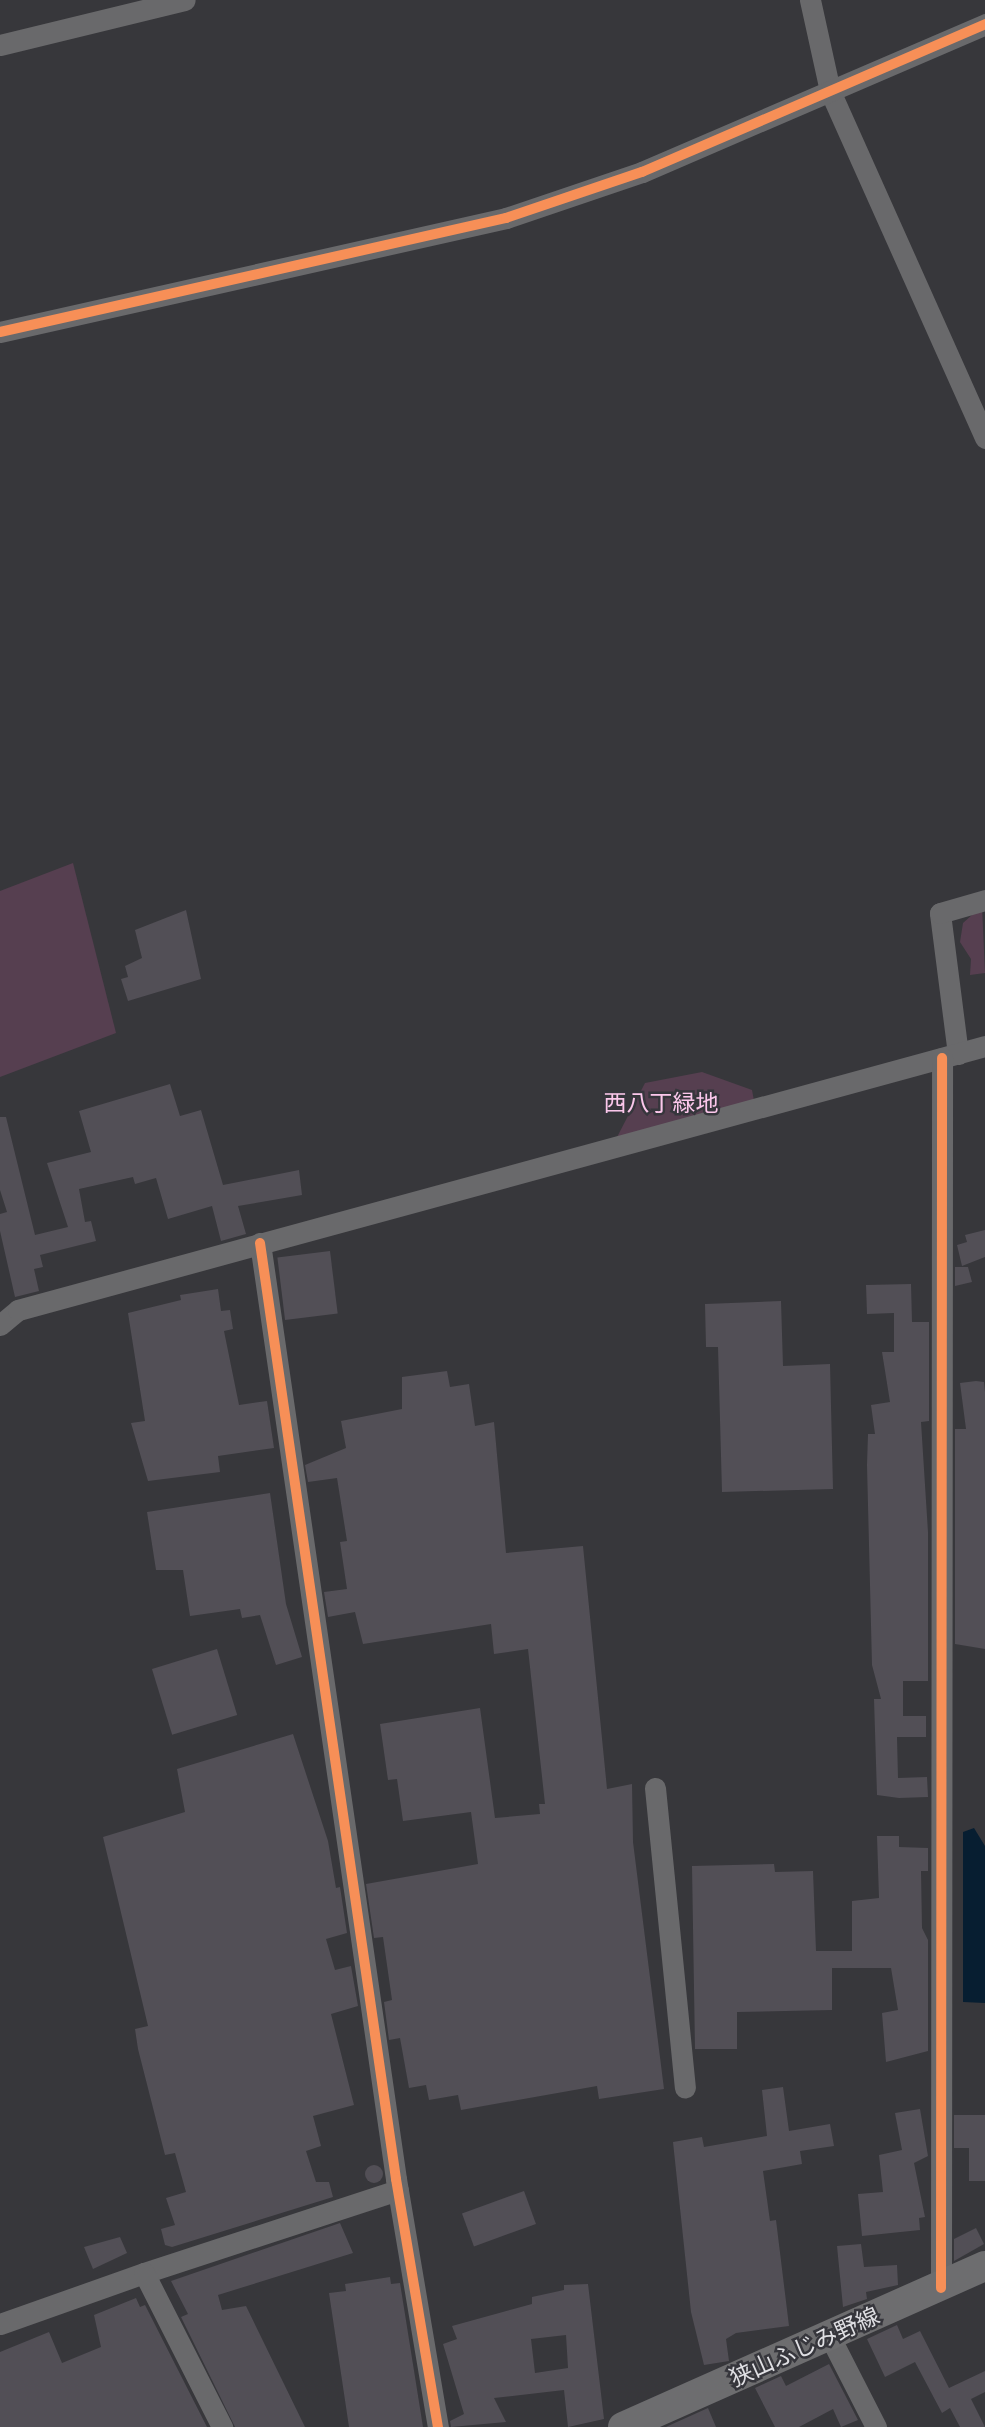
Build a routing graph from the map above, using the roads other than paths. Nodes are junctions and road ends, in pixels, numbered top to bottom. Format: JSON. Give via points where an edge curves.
{"nodes":[{"id":1,"x":185,"y":0,"type":"edge"},
{"id":2,"x":810,"y":0,"type":"edge"},
{"id":3,"x":985,"y":23,"type":"edge"},
{"id":4,"x":0,"y":45,"type":"edge"},
{"id":5,"x":830,"y":91,"type":"junction"},
{"id":6,"x":0,"y":332,"type":"edge"},
{"id":7,"x":985,"y":438,"type":"edge"},
{"id":8,"x":985,"y":900,"type":"edge"},
{"id":9,"x":985,"y":1046,"type":"edge"},
{"id":10,"x":950,"y":1056,"type":"junction"},
{"id":11,"x":260,"y":1243,"type":"junction"},
{"id":12,"x":0,"y":1325,"type":"edge"},
{"id":13,"x":655,"y":1788,"type":"dead end"},
{"id":14,"x":685,"y":2088,"type":"dead end"},
{"id":15,"x":398,"y":2190,"type":"junction"},
{"id":16,"x":985,"y":2266,"type":"edge"},
{"id":17,"x":144,"y":2273,"type":"junction"},
{"id":18,"x":941,"y":2288,"type":"junction"},
{"id":19,"x":0,"y":2324,"type":"edge"},
{"id":20,"x":830,"y":2337,"type":"junction"},
{"id":21,"x":222,"y":2427,"type":"edge"},
{"id":22,"x":438,"y":2427,"type":"edge"},
{"id":23,"x":623,"y":2427,"type":"edge"},
{"id":24,"x":876,"y":2427,"type":"edge"}],
"edges":[{"from":1,"to":4,"type":"street"},
{"from":2,"to":5,"type":"street"},
{"from":3,"to":5,"type":"street"},
{"from":5,"to":6,"type":"street","via":[[642,172],[506,218]]},
{"from":5,"to":7,"type":"street"},
{"from":8,"to":10,"type":"street","via":[[940,913]]},
{"from":9,"to":10,"type":"street"},
{"from":10,"to":11,"type":"street"},
{"from":10,"to":18,"type":"street"},
{"from":11,"to":12,"type":"street","via":[[18,1310]]},
{"from":11,"to":15,"type":"street"},
{"from":13,"to":14,"type":"street"},
{"from":15,"to":17,"type":"street"},
{"from":15,"to":22,"type":"street"},
{"from":16,"to":18,"type":"main road","name":"狭山ふじみ野線"},
{"from":17,"to":19,"type":"street"},
{"from":17,"to":21,"type":"street"},
{"from":18,"to":20,"type":"main road","name":"狭山ふじみ野線"},
{"from":20,"to":23,"type":"main road","name":"狭山ふじみ野線"},
{"from":20,"to":24,"type":"street"}]}
